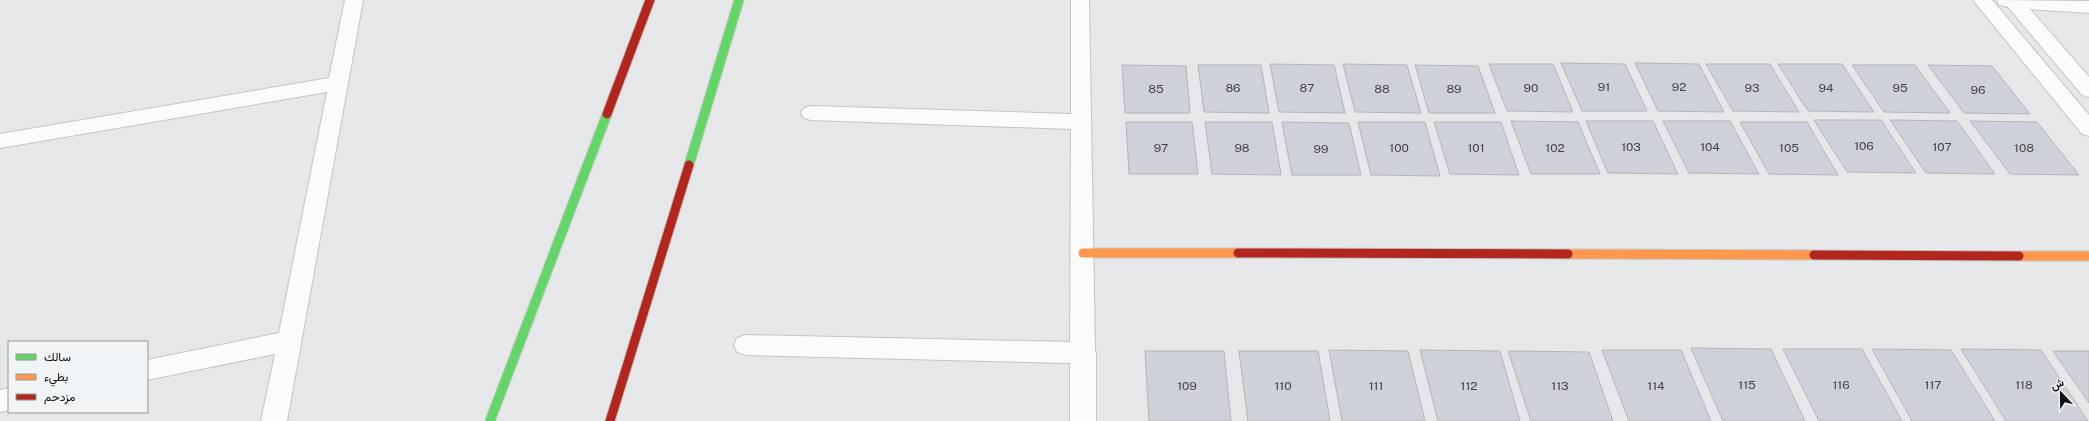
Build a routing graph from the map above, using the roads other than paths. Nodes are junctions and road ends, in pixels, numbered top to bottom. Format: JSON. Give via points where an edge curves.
{"nodes":[{"id":1,"x":354,"y":0,"type":"edge"},
{"id":2,"x":650,"y":0,"type":"edge"},
{"id":3,"x":739,"y":0,"type":"edge"},
{"id":4,"x":1080,"y":0,"type":"edge"},
{"id":5,"x":1983,"y":0,"type":"edge"},
{"id":6,"x":2012,"y":1,"type":"edge"},
{"id":7,"x":2089,"y":7,"type":"edge"},
{"id":8,"x":338,"y":83,"type":"junction"},
{"id":9,"x":2089,"y":90,"type":"edge"},
{"id":10,"x":811,"y":113,"type":"dead end"},
{"id":11,"x":1081,"y":122,"type":"junction"},
{"id":12,"x":2089,"y":129,"type":"edge"},
{"id":13,"x":0,"y":141,"type":"edge"},
{"id":14,"x":1083,"y":253,"type":"junction"},
{"id":15,"x":2089,"y":256,"type":"edge"},
{"id":16,"x":289,"y":341,"type":"junction"},
{"id":17,"x":746,"y":345,"type":"dead end"},
{"id":18,"x":1084,"y":353,"type":"junction"},
{"id":19,"x":148,"y":370,"type":"edge"},
{"id":20,"x":274,"y":421,"type":"edge"},
{"id":21,"x":490,"y":421,"type":"edge"},
{"id":22,"x":610,"y":421,"type":"edge"},
{"id":23,"x":1084,"y":421,"type":"edge"}],
"edges":[{"from":1,"to":8,"type":"street"},
{"from":2,"to":21,"type":"street"},
{"from":3,"to":22,"type":"street"},
{"from":4,"to":11,"type":"street"},
{"from":5,"to":6,"type":"street"},
{"from":5,"to":12,"type":"street"},
{"from":6,"to":7,"type":"street"},
{"from":6,"to":9,"type":"street"},
{"from":8,"to":13,"type":"street"},
{"from":8,"to":16,"type":"street"},
{"from":10,"to":11,"type":"street"},
{"from":11,"to":14,"type":"street"},
{"from":14,"to":15,"type":"street"},
{"from":14,"to":18,"type":"street"},
{"from":16,"to":19,"type":"street"},
{"from":16,"to":20,"type":"street"},
{"from":17,"to":18,"type":"street"},
{"from":18,"to":23,"type":"street"}]}
